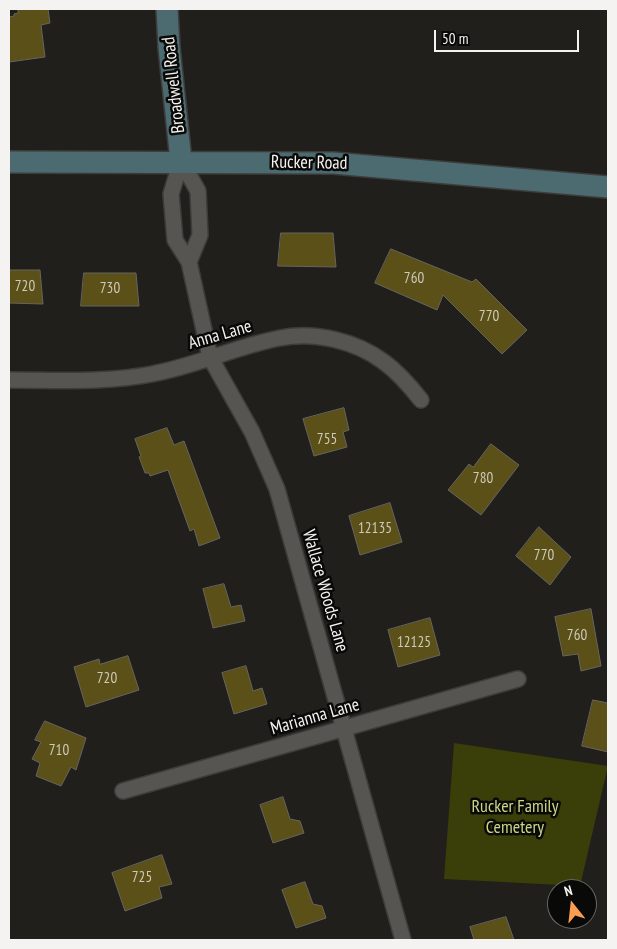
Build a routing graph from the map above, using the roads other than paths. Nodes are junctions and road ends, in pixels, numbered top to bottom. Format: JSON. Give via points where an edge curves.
{"nodes":[{"id":1,"x":167,"y":9,"type":"edge"},
{"id":2,"x":9,"y":162,"type":"edge"},
{"id":3,"x":182,"y":162,"type":"junction"},
{"id":4,"x":608,"y":187,"type":"edge"},
{"id":5,"x":189,"y":262,"type":"junction"},
{"id":6,"x":210,"y":357,"type":"junction"},
{"id":7,"x":9,"y":380,"type":"edge"},
{"id":8,"x":421,"y":400,"type":"dead end"},
{"id":9,"x":518,"y":679,"type":"dead end"},
{"id":10,"x":344,"y":729,"type":"junction"},
{"id":11,"x":123,"y":791,"type":"dead end"},
{"id":12,"x":403,"y":940,"type":"edge"}],
"edges":[{"from":1,"to":3,"type":"main road","name":"Broadwell Road"},
{"from":2,"to":3,"type":"main road","name":"Rucker Road"},
{"from":3,"to":4,"type":"main road","name":"Rucker Road","via":[[333,162]]},
{"from":3,"to":5,"type":"street","via":[[198,191],[200,235]]},
{"from":3,"to":5,"type":"street","name":"Wallace Woods Lane","via":[[170,194],[175,240]]},
{"from":5,"to":6,"type":"street","name":"Wallace Woods Lane"},
{"from":6,"to":7,"type":"street","name":"Anna Lane","via":[[154,374],[115,380]]},
{"from":6,"to":8,"type":"street","name":"Anna Lane","via":[[281,337],[330,338],[358,347],[384,362],[406,381]]},
{"from":6,"to":10,"type":"street","name":"Wallace Woods Lane","via":[[252,432],[277,489]]},
{"from":9,"to":10,"type":"street","name":"Marianna Lane"},
{"from":10,"to":11,"type":"street","name":"Marianna Lane"},
{"from":10,"to":12,"type":"street","name":"Wallace Woods Lane"}]}
